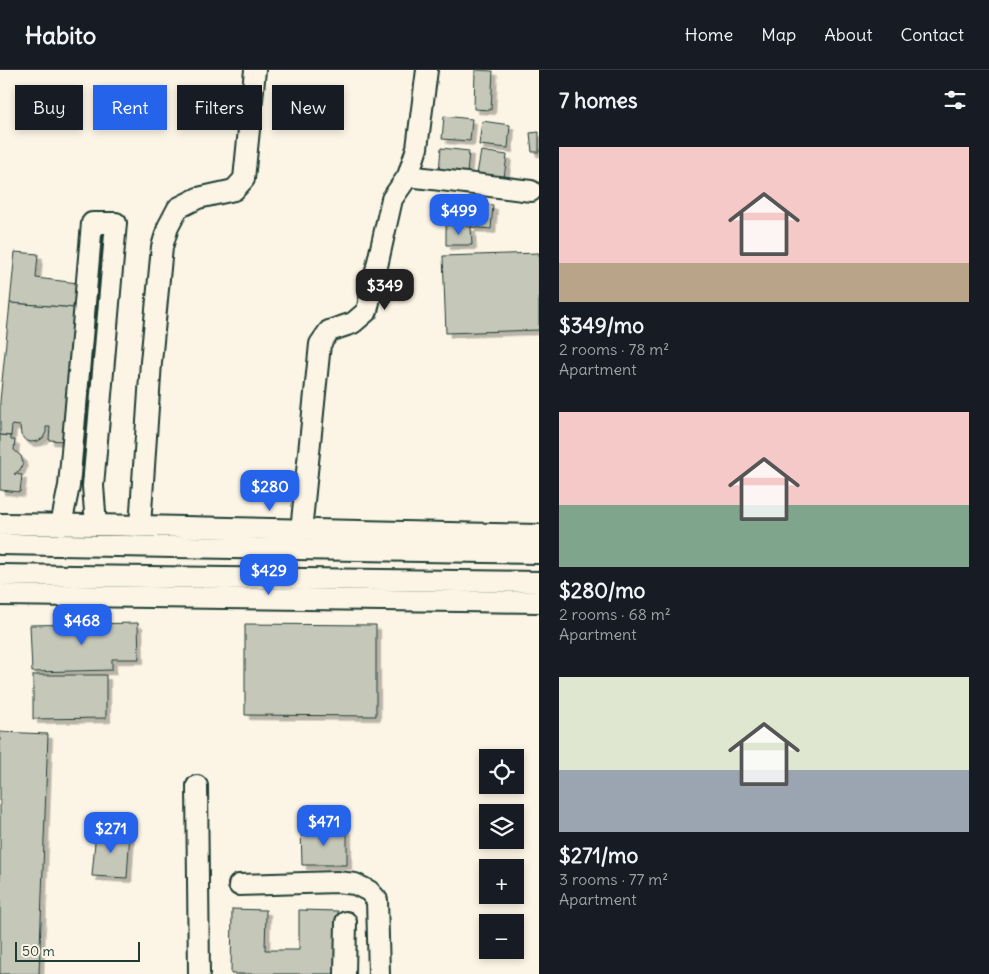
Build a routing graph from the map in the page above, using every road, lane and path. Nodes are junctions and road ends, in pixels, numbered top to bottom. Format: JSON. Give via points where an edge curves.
{"nodes":[{"id":1,"x":255,"y":70,"type":"edge"},
{"id":2,"x":427,"y":70,"type":"edge"},
{"id":3,"x":408,"y":176,"type":"junction"},
{"id":4,"x":531,"y":191,"type":"dead end"},
{"id":5,"x":0,"y":524,"type":"edge"},
{"id":6,"x":61,"y":525,"type":"junction"},
{"id":7,"x":96,"y":525,"type":"junction"},
{"id":8,"x":140,"y":526,"type":"junction"},
{"id":9,"x":301,"y":531,"type":"junction"},
{"id":10,"x":539,"y":535,"type":"edge"},
{"id":11,"x":0,"y":544,"type":"edge"},
{"id":12,"x":539,"y":553,"type":"edge"},
{"id":13,"x":0,"y":575,"type":"edge"},
{"id":14,"x":539,"y":582,"type":"edge"},
{"id":15,"x":0,"y":595,"type":"edge"},
{"id":16,"x":539,"y":602,"type":"edge"},
{"id":17,"x":197,"y":786,"type":"dead end"},
{"id":18,"x":239,"y":884,"type":"dead end"},
{"id":19,"x":346,"y":922,"type":"dead end"},
{"id":20,"x":199,"y":974,"type":"edge"},
{"id":21,"x":345,"y":974,"type":"edge"},
{"id":22,"x":379,"y":974,"type":"edge"}],
"edges":[{"from":1,"to":8,"type":"street","via":[[244,179],[234,190],[198,198],[178,208],[162,247]]},
{"from":2,"to":3,"type":"street","via":[[417,148]]},
{"from":3,"to":4,"type":"street"},
{"from":3,"to":9,"type":"street","via":[[392,199],[367,311],[353,323],[329,331],[320,344]]},
{"from":5,"to":6,"type":"street"},
{"from":6,"to":7,"type":"street"},
{"from":6,"to":7,"type":"street","via":[[70,477],[92,223],[116,223],[93,486]]},
{"from":7,"to":8,"type":"street"},
{"from":8,"to":9,"type":"street"},
{"from":9,"to":10,"type":"street"},
{"from":11,"to":12,"type":"street"},
{"from":13,"to":14,"type":"street"},
{"from":15,"to":16,"type":"street"},
{"from":17,"to":20,"type":"street"},
{"from":18,"to":22,"type":"street","via":[[337,882],[355,884],[369,891],[377,900]]},
{"from":19,"to":21,"type":"street"}]}
